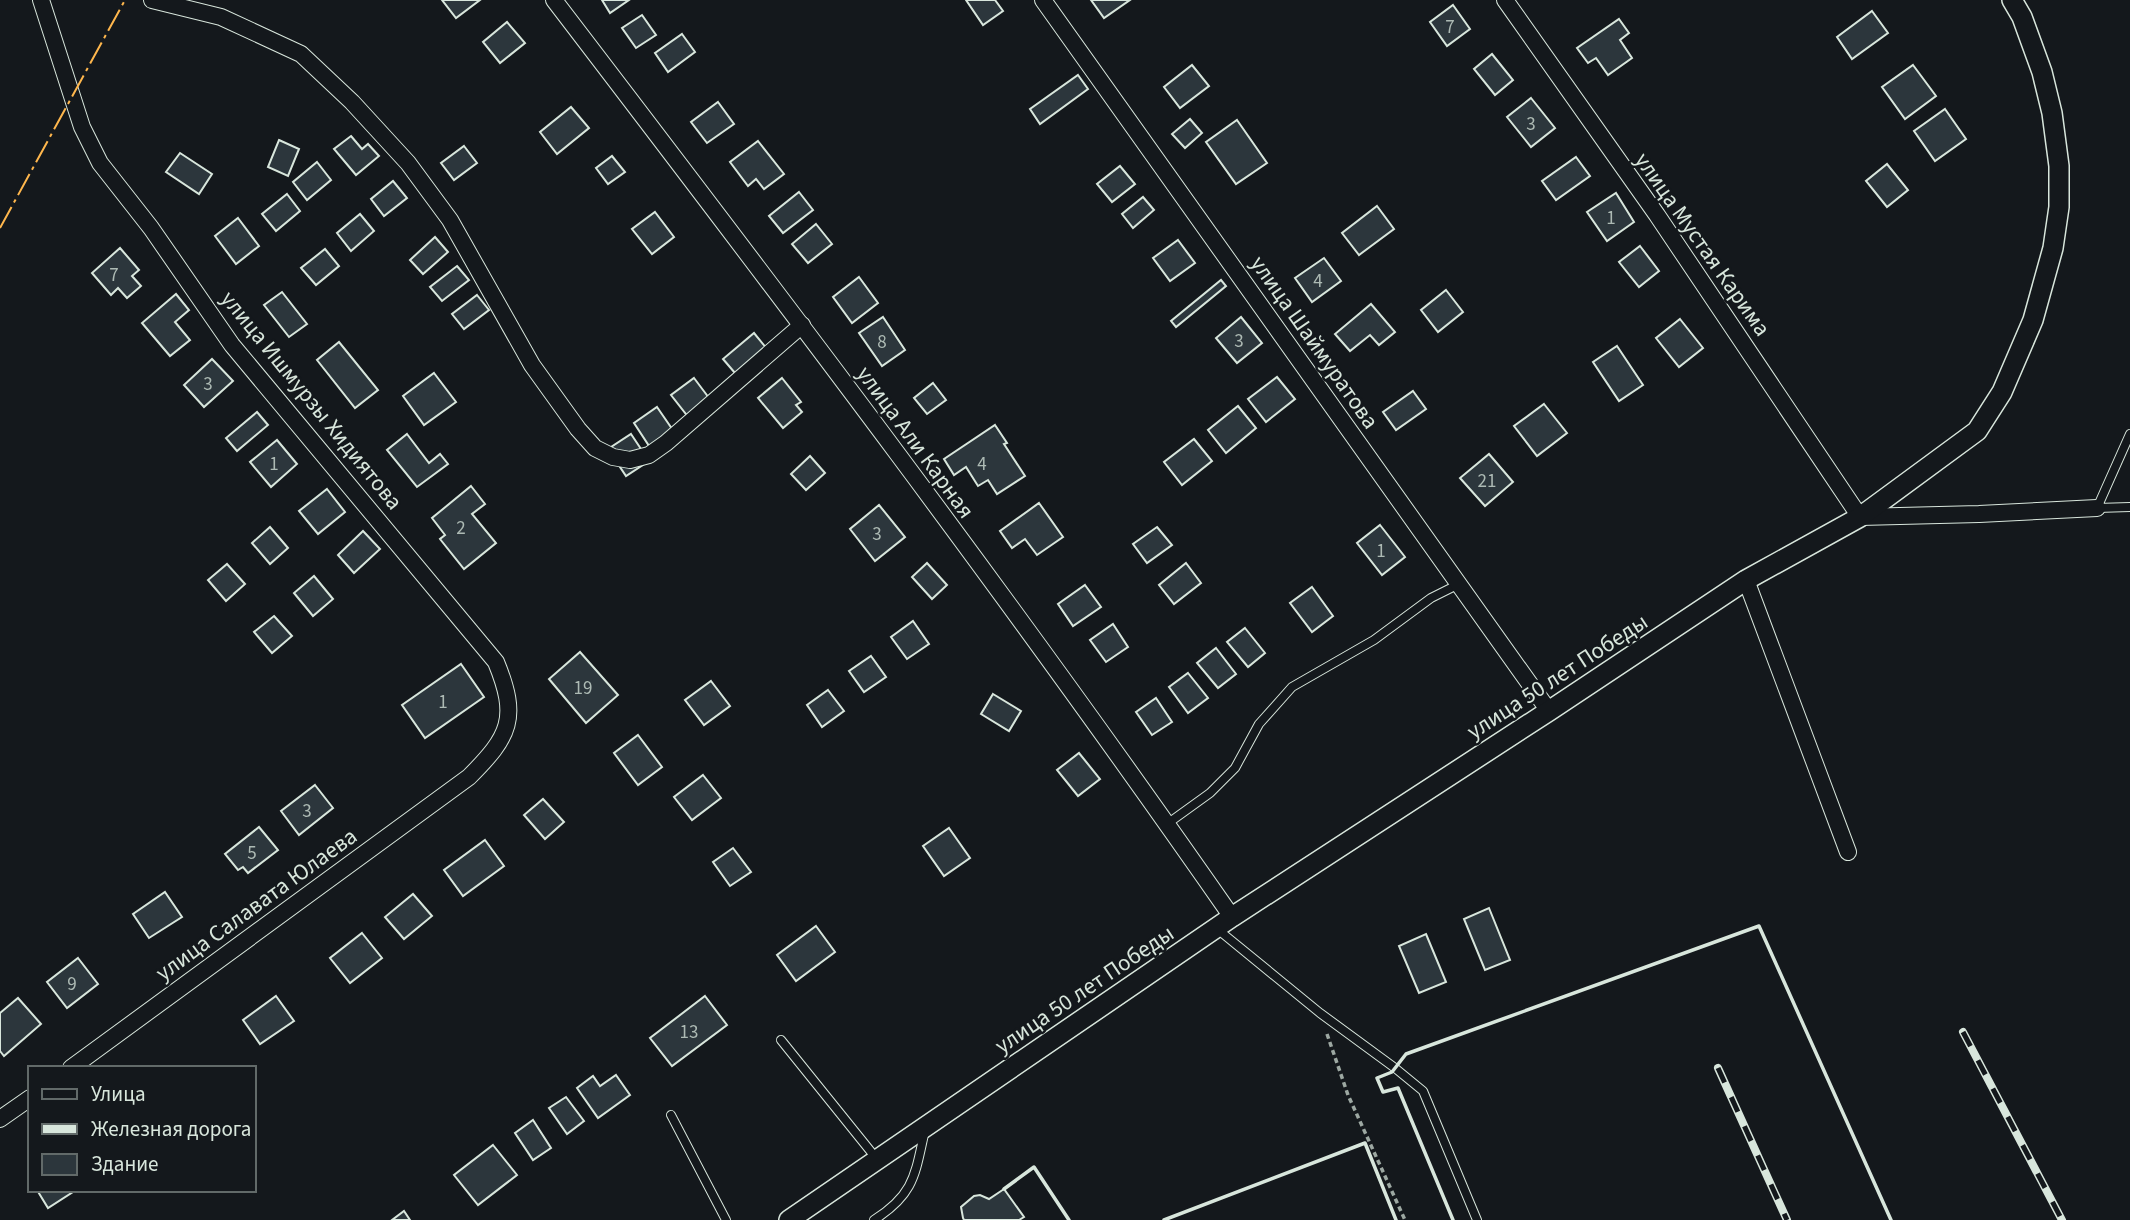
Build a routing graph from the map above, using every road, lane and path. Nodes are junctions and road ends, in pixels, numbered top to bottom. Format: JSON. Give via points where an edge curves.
{"nodes":[{"id":1,"x":41,"y":0,"type":"edge"},
{"id":2,"x":152,"y":0,"type":"edge"},
{"id":3,"x":554,"y":0,"type":"edge"},
{"id":4,"x":1043,"y":0,"type":"edge"},
{"id":5,"x":1504,"y":0,"type":"edge"},
{"id":6,"x":2012,"y":0,"type":"edge"},
{"id":7,"x":802,"y":325,"type":"junction"},
{"id":8,"x":2130,"y":434,"type":"edge"},
{"id":9,"x":2130,"y":507,"type":"edge"},
{"id":10,"x":2097,"y":508,"type":"junction"},
{"id":11,"x":1860,"y":517,"type":"junction"},
{"id":12,"x":1746,"y":580,"type":"junction"},
{"id":13,"x":1459,"y":584,"type":"junction"},
{"id":14,"x":1549,"y":711,"type":"junction"},
{"id":15,"x":469,"y":777,"type":"joint"},
{"id":16,"x":1167,"y":824,"type":"junction"},
{"id":17,"x":1848,"y":852,"type":"dead end"},
{"id":18,"x":1224,"y":922,"type":"junction"},
{"id":19,"x":1320,"y":1013,"type":"junction"},
{"id":20,"x":781,"y":1040,"type":"dead end"},
{"id":21,"x":74,"y":1066,"type":"edge"},
{"id":22,"x":28,"y":1099,"type":"edge"},
{"id":23,"x":671,"y":1115,"type":"dead end"},
{"id":24,"x":0,"y":1119,"type":"edge"},
{"id":25,"x":926,"y":1126,"type":"junction"},
{"id":26,"x":877,"y":1159,"type":"junction"},
{"id":27,"x":726,"y":1220,"type":"edge"},
{"id":28,"x":789,"y":1220,"type":"edge"},
{"id":29,"x":874,"y":1220,"type":"edge"},
{"id":30,"x":1405,"y":1220,"type":"edge"},
{"id":31,"x":1476,"y":1220,"type":"edge"}],
"edges":[{"from":1,"to":15,"type":"street","name":"улица Ишмурзы Хидиятова","via":[[82,127],[100,163],[232,345],[496,662],[508,691],[509,720],[494,751]]},
{"from":2,"to":7,"type":"street","via":[[221,17],[301,54],[352,102],[408,163],[450,220],[532,365],[595,448],[629,460],[649,454]]},
{"from":3,"to":7,"type":"street","name":"улица Али Карная"},
{"from":4,"to":13,"type":"street","name":"улица Шаймуратова"},
{"from":5,"to":11,"type":"street","name":"улица Мустая Карима","via":[[1664,226]]},
{"from":6,"to":11,"type":"street","name":"улица 50 лет Победы","via":[[2042,72],[2059,166],[2053,248],[2033,320],[2002,392],[1977,431]]},
{"from":7,"to":16,"type":"street","name":"улица Али Карная"},
{"from":8,"to":10,"type":"lane"},
{"from":9,"to":10,"type":"lane"},
{"from":10,"to":11,"type":"street"},
{"from":11,"to":12,"type":"street","name":"улица 50 лет Победы"},
{"from":12,"to":14,"type":"street","name":"улица 50 лет Победы"},
{"from":12,"to":17,"type":"street"},
{"from":13,"to":14,"type":"street","name":"улица Шаймуратова"},
{"from":13,"to":16,"type":"lane","via":[[1292,687],[1259,724],[1235,768]]},
{"from":14,"to":18,"type":"street","name":"улица 50 лет Победы"},
{"from":15,"to":21,"type":"street","name":"улица Салавата Юлаева"},
{"from":16,"to":18,"type":"street","name":"улица Али Карная"},
{"from":18,"to":19,"type":"lane"},
{"from":18,"to":25,"type":"street","name":"улица 50 лет Победы"},
{"from":19,"to":30,"type":"path","via":[[1349,1095]]},
{"from":19,"to":31,"type":"lane","via":[[1423,1091]]},
{"from":20,"to":26,"type":"lane"},
{"from":22,"to":24,"type":"street"},
{"from":23,"to":27,"type":"lane"},
{"from":25,"to":26,"type":"street","name":"улица 50 лет Победы"},
{"from":25,"to":29,"type":"lane","via":[[914,1180],[896,1206]]},
{"from":26,"to":28,"type":"street","name":"улица 50 лет Победы"}]}
